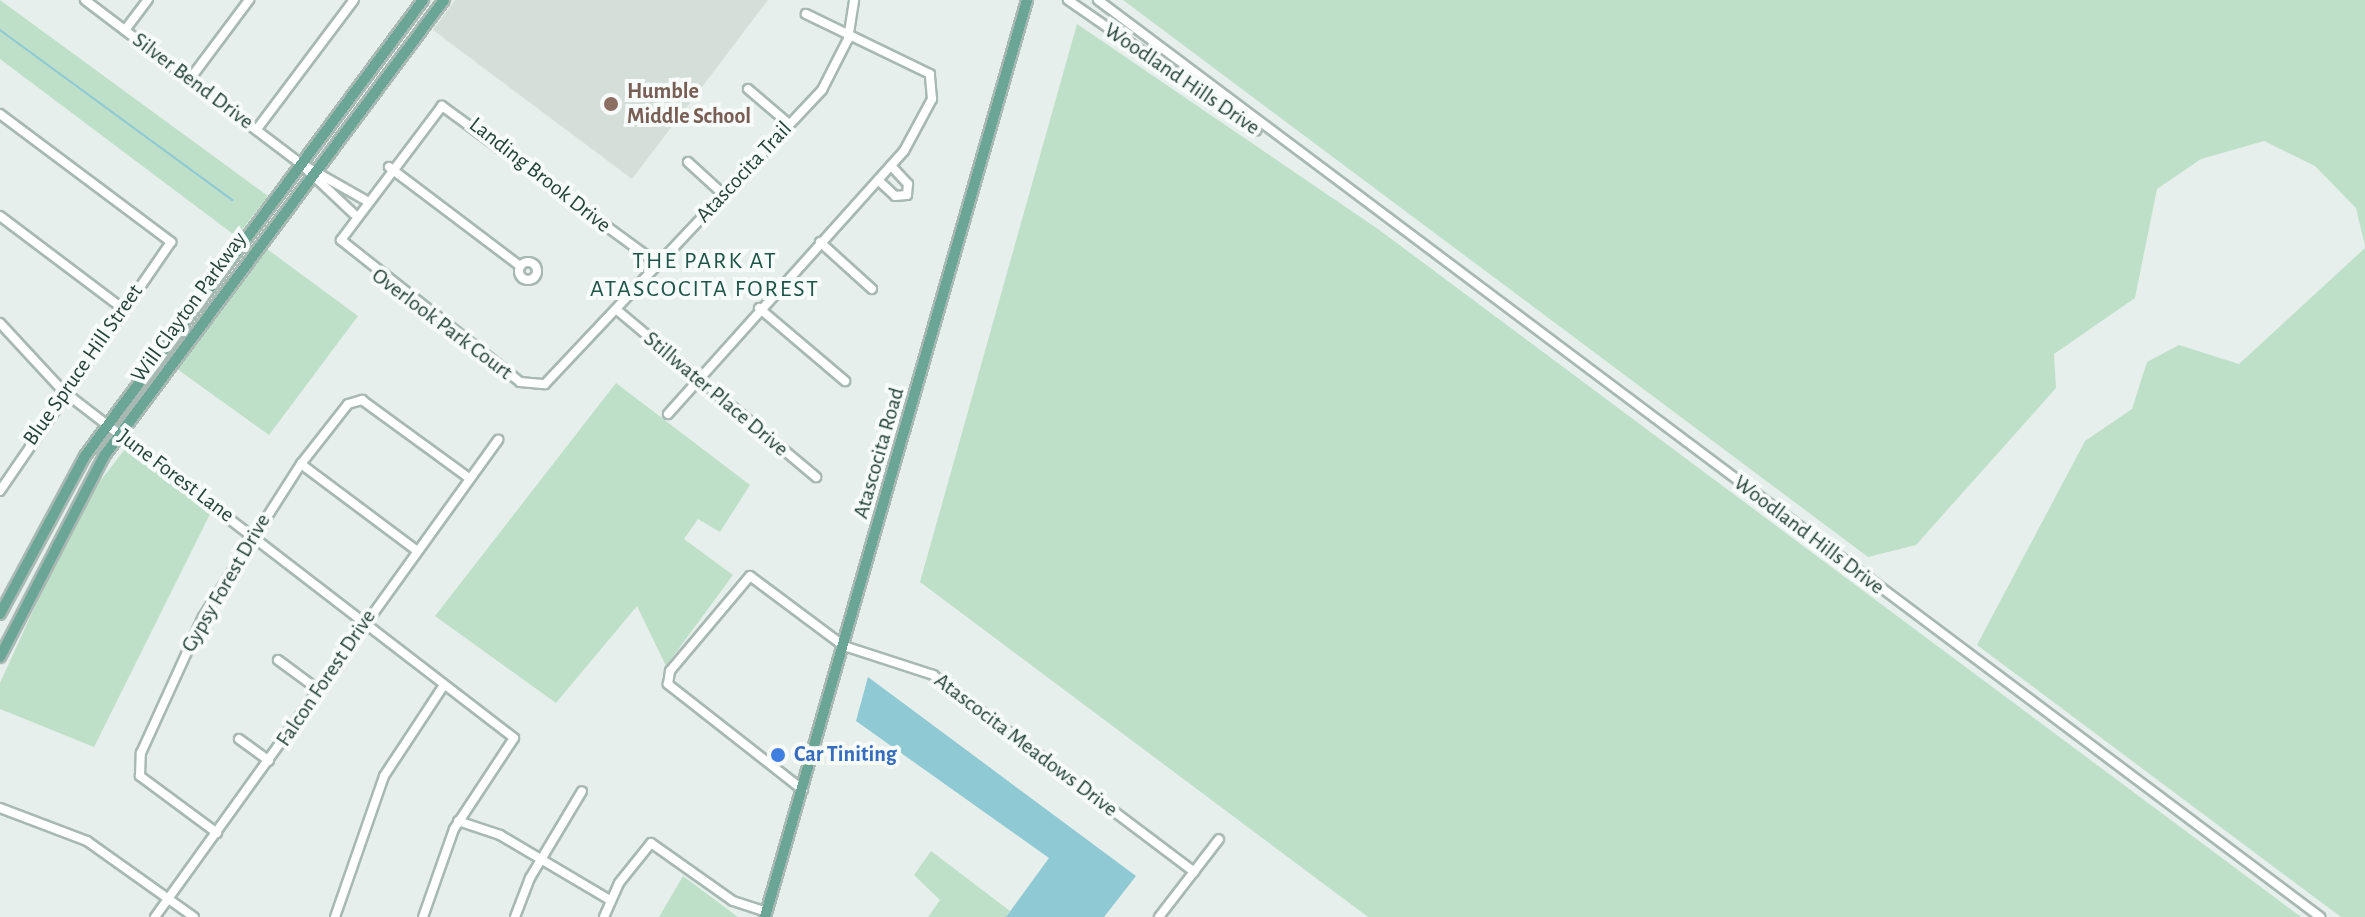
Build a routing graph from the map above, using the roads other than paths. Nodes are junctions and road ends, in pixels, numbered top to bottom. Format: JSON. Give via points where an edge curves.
{"nodes":[{"id":1,"x":85,"y":0,"type":"edge"},
{"id":2,"x":148,"y":0,"type":"edge"},
{"id":3,"x":249,"y":0,"type":"edge"},
{"id":4,"x":354,"y":0,"type":"edge"},
{"id":5,"x":423,"y":0,"type":"edge"},
{"id":6,"x":444,"y":0,"type":"edge"},
{"id":7,"x":856,"y":0,"type":"edge"},
{"id":8,"x":1027,"y":0,"type":"edge"},
{"id":9,"x":1068,"y":0,"type":"edge"},
{"id":10,"x":1098,"y":0,"type":"edge"},
{"id":11,"x":806,"y":14,"type":"dead end"},
{"id":12,"x":125,"y":30,"type":"junction"},
{"id":13,"x":848,"y":39,"type":"junction"},
{"id":14,"x":386,"y":50,"type":"junction"},
{"id":15,"x":399,"y":59,"type":"junction"},
{"id":16,"x":190,"y":79,"type":"junction"},
{"id":17,"x":748,"y":89,"type":"dead end"},
{"id":18,"x":0,"y":114,"type":"edge"},
{"id":19,"x":788,"y":123,"type":"junction"},
{"id":20,"x":257,"y":129,"type":"junction"},
{"id":21,"x":1297,"y":156,"type":"junction"},
{"id":22,"x":688,"y":162,"type":"dead end"},
{"id":23,"x":300,"y":163,"type":"junction"},
{"id":24,"x":891,"y":166,"type":"junction"},
{"id":25,"x":317,"y":167,"type":"junction"},
{"id":26,"x":389,"y":167,"type":"junction"},
{"id":27,"x":309,"y":179,"type":"junction"},
{"id":28,"x":878,"y":180,"type":"junction"},
{"id":29,"x":723,"y":194,"type":"junction"},
{"id":30,"x":365,"y":200,"type":"junction"},
{"id":31,"x":354,"y":214,"type":"junction"},
{"id":32,"x":0,"y":216,"type":"edge"},
{"id":33,"x":820,"y":242,"type":"junction"},
{"id":34,"x":658,"y":264,"type":"junction"},
{"id":35,"x":520,"y":266,"type":"dead end"},
{"id":36,"x":872,"y":289,"type":"dead end"},
{"id":37,"x":122,"y":308,"type":"junction"},
{"id":38,"x":759,"y":308,"type":"junction"},
{"id":39,"x":617,"y":310,"type":"junction"},
{"id":40,"x":188,"y":316,"type":"junction"},
{"id":41,"x":0,"y":323,"type":"edge"},
{"id":42,"x":200,"y":325,"type":"junction"},
{"id":43,"x":696,"y":380,"type":"junction"},
{"id":44,"x":845,"y":381,"type":"dead end"},
{"id":45,"x":545,"y":384,"type":"joint"},
{"id":46,"x":63,"y":391,"type":"junction"},
{"id":47,"x":668,"y":414,"type":"dead end"},
{"id":48,"x":108,"y":425,"type":"junction"},
{"id":49,"x":121,"y":436,"type":"junction"},
{"id":50,"x":498,"y":440,"type":"dead end"},
{"id":51,"x":301,"y":464,"type":"junction"},
{"id":52,"x":816,"y":477,"type":"dead end"},
{"id":53,"x":469,"y":478,"type":"junction"},
{"id":54,"x":0,"y":491,"type":"edge"},
{"id":55,"x":38,"y":534,"type":"junction"},
{"id":56,"x":252,"y":534,"type":"junction"},
{"id":57,"x":54,"y":541,"type":"junction"},
{"id":58,"x":416,"y":550,"type":"junction"},
{"id":59,"x":0,"y":614,"type":"edge"},
{"id":60,"x":366,"y":618,"type":"junction"},
{"id":61,"x":844,"y":646,"type":"junction"},
{"id":62,"x":0,"y":657,"type":"edge"},
{"id":63,"x":278,"y":660,"type":"dead end"},
{"id":64,"x":444,"y":685,"type":"junction"},
{"id":65,"x":320,"y":691,"type":"junction"},
{"id":66,"x":239,"y":739,"type":"dead end"},
{"id":67,"x":269,"y":761,"type":"junction"},
{"id":68,"x":803,"y":790,"type":"junction"},
{"id":69,"x":582,"y":791,"type":"dead end"},
{"id":70,"x":0,"y":808,"type":"edge"},
{"id":71,"x":458,"y":821,"type":"junction"},
{"id":72,"x":217,"y":833,"type":"junction"},
{"id":73,"x":1219,"y":839,"type":"dead end"},
{"id":74,"x":541,"y":859,"type":"junction"},
{"id":75,"x":1194,"y":872,"type":"junction"},
{"id":76,"x":168,"y":898,"type":"junction"},
{"id":77,"x":610,"y":900,"type":"junction"},
{"id":78,"x":766,"y":914,"type":"edge"},
{"id":79,"x":155,"y":917,"type":"edge"},
{"id":80,"x":194,"y":917,"type":"edge"},
{"id":81,"x":335,"y":917,"type":"edge"},
{"id":82,"x":423,"y":917,"type":"edge"},
{"id":83,"x":515,"y":917,"type":"edge"},
{"id":84,"x":604,"y":917,"type":"edge"},
{"id":85,"x":1159,"y":917,"type":"edge"},
{"id":86,"x":2320,"y":917,"type":"edge"}],
"edges":[{"from":1,"to":12,"type":"street","name":"Silver Bend Drive"},
{"from":2,"to":12,"type":"street"},
{"from":3,"to":16,"type":"street"},
{"from":4,"to":20,"type":"street"},
{"from":5,"to":14,"type":"main road","name":"Will Clayton Parkway"},
{"from":6,"to":15,"type":"main road","name":"Will Clayton Parkway"},
{"from":7,"to":13,"type":"street","name":"Atascocita Trail"},
{"from":8,"to":61,"type":"main road","name":"Atascocita Road"},
{"from":9,"to":21,"type":"street","name":"Woodland Hills Drive"},
{"from":10,"to":21,"type":"street","name":"Woodland Hills Drive"},
{"from":11,"to":13,"type":"street"},
{"from":12,"to":16,"type":"street","name":"Silver Bend Drive"},
{"from":13,"to":19,"type":"street","name":"Atascocita Trail","via":[[833,74]]},
{"from":13,"to":24,"type":"street","via":[[935,77],[932,99]]},
{"from":14,"to":15,"type":"main road"},
{"from":14,"to":23,"type":"main road","name":"Will Clayton Parkway"},
{"from":15,"to":25,"type":"main road","name":"Will Clayton Parkway"},
{"from":16,"to":20,"type":"street","name":"Silver Bend Drive"},
{"from":17,"to":19,"type":"street"},
{"from":18,"to":37,"type":"street","name":"Blue Spruce Hill Street","via":[[171,242]]},
{"from":19,"to":29,"type":"street","name":"Atascocita Trail"},
{"from":20,"to":23,"type":"street","name":"Silver Bend Drive"},
{"from":21,"to":86,"type":"street","name":"Woodland Hills Drive"},
{"from":22,"to":29,"type":"street"},
{"from":23,"to":25,"type":"street","name":"Silver Bend Drive"},
{"from":23,"to":27,"type":"street","name":"Silver Bend Drive"},
{"from":23,"to":40,"type":"main road","name":"Will Clayton Parkway"},
{"from":24,"to":28,"type":"street"},
{"from":24,"to":28,"type":"street","via":[[908,184],[907,195],[895,196]]},
{"from":25,"to":27,"type":"main road","name":"Will Clayton Parkway"},
{"from":25,"to":30,"type":"street","name":"Silver Bend Drive"},
{"from":26,"to":30,"type":"street"},
{"from":26,"to":34,"type":"street","name":"Landing Brook Drive","via":[[442,106],[457,111]]},
{"from":26,"to":35,"type":"street"},
{"from":27,"to":31,"type":"street","name":"Silver Bend Drive"},
{"from":27,"to":42,"type":"main road","name":"Will Clayton Parkway"},
{"from":28,"to":33,"type":"street"},
{"from":29,"to":34,"type":"street","name":"Atascocita Trail"},
{"from":30,"to":31,"type":"street"},
{"from":31,"to":45,"type":"street","name":"Overlook Park Court","via":[[341,235],[345,246],[520,382]]},
{"from":32,"to":37,"type":"street"},
{"from":33,"to":36,"type":"street"},
{"from":33,"to":38,"type":"street"},
{"from":34,"to":39,"type":"street","name":"Atascocita Trail"},
{"from":37,"to":46,"type":"street","name":"Blue Spruce Hill Street"},
{"from":38,"to":43,"type":"street"},
{"from":38,"to":44,"type":"street"},
{"from":39,"to":43,"type":"street","name":"Stillwater Place Drive"},
{"from":39,"to":45,"type":"street","name":"Atascocita Trail"},
{"from":40,"to":42,"type":"main road"},
{"from":40,"to":48,"type":"main road","name":"Will Clayton Parkway"},
{"from":41,"to":46,"type":"street","name":"June Forest Lane"},
{"from":42,"to":49,"type":"main road","name":"Will Clayton Parkway"},
{"from":43,"to":47,"type":"street"},
{"from":43,"to":52,"type":"street","name":"Stillwater Place Drive"},
{"from":46,"to":48,"type":"street","name":"June Forest Lane"},
{"from":46,"to":54,"type":"street","name":"Blue Spruce Hill Street"},
{"from":48,"to":49,"type":"street","name":"June Forest Lane"},
{"from":48,"to":55,"type":"main road","name":"Will Clayton Parkway"},
{"from":49,"to":56,"type":"street","name":"June Forest Lane"},
{"from":49,"to":57,"type":"main road","name":"Will Clayton Parkway"},
{"from":50,"to":53,"type":"street","name":"Falcon Forest Drive"},
{"from":51,"to":53,"type":"street","name":"Gypsy Forest Drive","via":[[353,400],[370,403]]},
{"from":51,"to":56,"type":"street","name":"Gypsy Forest Drive"},
{"from":51,"to":58,"type":"street"},
{"from":53,"to":58,"type":"street","name":"Falcon Forest Drive"},
{"from":55,"to":57,"type":"main road"},
{"from":55,"to":59,"type":"main road","name":"Will Clayton Parkway"},
{"from":56,"to":60,"type":"street","name":"June Forest Lane"},
{"from":56,"to":72,"type":"street","name":"Gypsy Forest Drive","via":[[179,664],[141,753],[139,774]]},
{"from":57,"to":62,"type":"main road","name":"Will Clayton Parkway"},
{"from":58,"to":60,"type":"street","name":"Falcon Forest Drive"},
{"from":60,"to":64,"type":"street","name":"June Forest Lane"},
{"from":60,"to":65,"type":"street","name":"Falcon Forest Drive"},
{"from":61,"to":68,"type":"main road","name":"Atascocita Road"},
{"from":61,"to":68,"type":"street","name":"Atascocita Meadows Drive","via":[[750,576],[670,671],[672,693]]},
{"from":61,"to":75,"type":"street","name":"Atascocita Meadows Drive","via":[[933,675]]},
{"from":63,"to":65,"type":"street"},
{"from":64,"to":71,"type":"street","name":"June Forest Lane","via":[[514,738]]},
{"from":64,"to":81,"type":"street","via":[[384,776]]},
{"from":65,"to":67,"type":"street","name":"Falcon Forest Drive"},
{"from":66,"to":67,"type":"street"},
{"from":67,"to":72,"type":"street","name":"Falcon Forest Drive"},
{"from":68,"to":78,"type":"main road","name":"Atascocita Road"},
{"from":69,"to":74,"type":"street"},
{"from":70,"to":76,"type":"street","via":[[87,841]]},
{"from":71,"to":74,"type":"street"},
{"from":71,"to":82,"type":"street"},
{"from":72,"to":76,"type":"street","name":"Falcon Forest Drive"},
{"from":73,"to":75,"type":"street"},
{"from":74,"to":77,"type":"street"},
{"from":74,"to":83,"type":"street"},
{"from":75,"to":85,"type":"street"},
{"from":76,"to":79,"type":"street","name":"Falcon Forest Drive"},
{"from":76,"to":80,"type":"street"},
{"from":77,"to":78,"type":"street","via":[[648,844],[733,901]]},
{"from":77,"to":84,"type":"street"}]}
